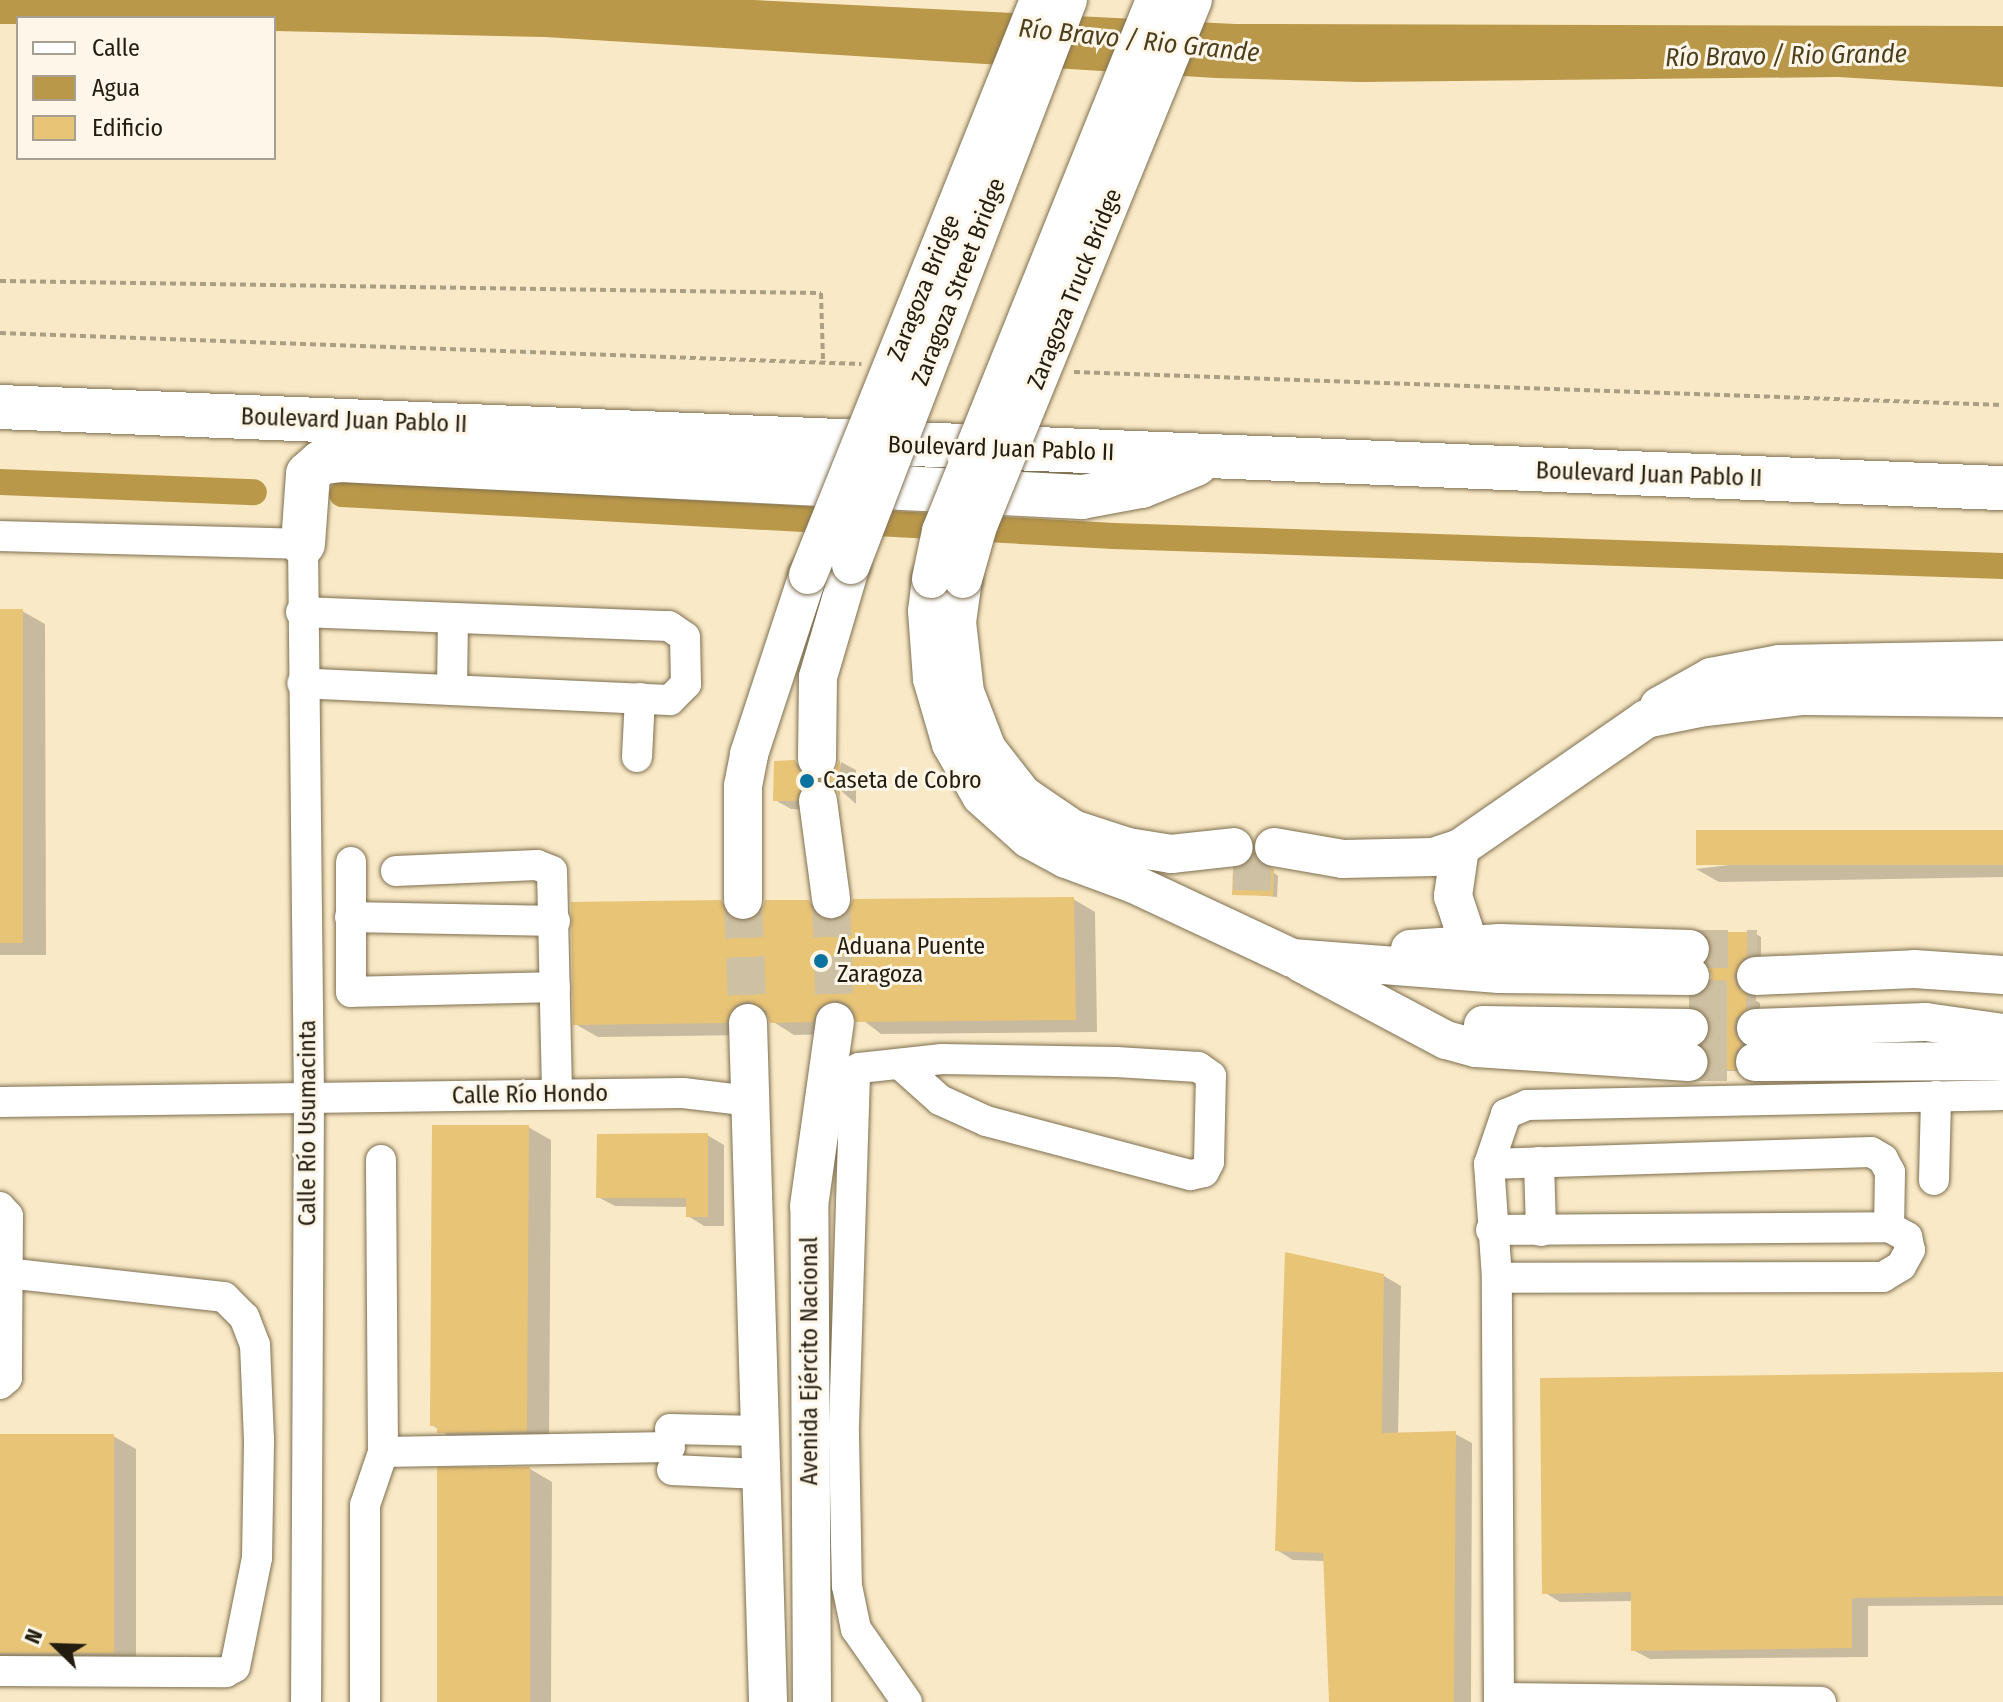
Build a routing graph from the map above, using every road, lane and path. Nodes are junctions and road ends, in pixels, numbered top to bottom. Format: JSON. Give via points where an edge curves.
{"nodes":[{"id":1,"x":1155,"y":0,"type":"edge"},
{"id":2,"x":1193,"y":0,"type":"edge"},
{"id":3,"x":1063,"y":3,"type":"edge"},
{"id":4,"x":0,"y":281,"type":"edge"},
{"id":5,"x":823,"y":363,"type":"dead end"},
{"id":6,"x":0,"y":407,"type":"edge"},
{"id":7,"x":1211,"y":458,"type":"junction"},
{"id":8,"x":2003,"y":488,"type":"edge"},
{"id":9,"x":0,"y":536,"type":"edge"},
{"id":10,"x":303,"y":544,"type":"junction"},
{"id":11,"x":947,"y":579,"type":"junction"},
{"id":12,"x":301,"y":612,"type":"junction"},
{"id":13,"x":453,"y":619,"type":"junction"},
{"id":14,"x":2003,"y":660,"type":"edge"},
{"id":15,"x":302,"y":683,"type":"junction"},
{"id":16,"x":452,"y":690,"type":"junction"},
{"id":17,"x":640,"y":698,"type":"junction"},
{"id":18,"x":2003,"y":698,"type":"edge"},
{"id":19,"x":1646,"y":719,"type":"junction"},
{"id":20,"x":637,"y":757,"type":"dead end"},
{"id":21,"x":817,"y":759,"type":"dead end"},
{"id":22,"x":818,"y":801,"type":"dead end"},
{"id":23,"x":1460,"y":848,"type":"junction"},
{"id":24,"x":1233,"y":859,"type":"tunnel mouth"},
{"id":25,"x":1274,"y":859,"type":"tunnel mouth"},
{"id":26,"x":351,"y":862,"type":"dead end"},
{"id":27,"x":396,"y":871,"type":"dead end"},
{"id":28,"x":831,"y":899,"type":"tunnel mouth"},
{"id":29,"x":743,"y":900,"type":"tunnel mouth"},
{"id":30,"x":350,"y":917,"type":"junction"},
{"id":31,"x":555,"y":921,"type":"junction"},
{"id":32,"x":1469,"y":944,"type":"junction"},
{"id":33,"x":2003,"y":949,"type":"edge"},
{"id":34,"x":1292,"y":958,"type":"junction"},
{"id":35,"x":1927,"y":971,"type":"junction"},
{"id":36,"x":2003,"y":975,"type":"edge"},
{"id":37,"x":555,"y":987,"type":"junction"},
{"id":38,"x":1689,"y":1003,"type":"junction"},
{"id":39,"x":1756,"y":1003,"type":"junction"},
{"id":40,"x":1887,"y":1004,"type":"junction"},
{"id":41,"x":835,"y":1022,"type":"tunnel mouth"},
{"id":42,"x":1926,"y":1022,"type":"junction"},
{"id":43,"x":748,"y":1023,"type":"tunnel mouth"},
{"id":44,"x":2003,"y":1033,"type":"edge"},
{"id":45,"x":2003,"y":1061,"type":"edge"},
{"id":46,"x":902,"y":1066,"type":"junction"},
{"id":47,"x":557,"y":1094,"type":"junction"},
{"id":48,"x":2003,"y":1095,"type":"edge"},
{"id":49,"x":1936,"y":1096,"type":"junction"},
{"id":50,"x":309,"y":1098,"type":"junction"},
{"id":51,"x":750,"y":1101,"type":"junction"},
{"id":52,"x":0,"y":1102,"type":"edge"},
{"id":53,"x":381,"y":1160,"type":"dead end"},
{"id":54,"x":1539,"y":1162,"type":"junction"},
{"id":55,"x":1489,"y":1164,"type":"junction"},
{"id":56,"x":1934,"y":1180,"type":"dead end"},
{"id":57,"x":0,"y":1207,"type":"edge"},
{"id":58,"x":1889,"y":1227,"type":"junction"},
{"id":59,"x":1491,"y":1230,"type":"junction"},
{"id":60,"x":1541,"y":1231,"type":"junction"},
{"id":61,"x":4,"y":1258,"type":"edge"},
{"id":62,"x":1497,"y":1278,"type":"junction"},
{"id":63,"x":3,"y":1324,"type":"edge"},
{"id":64,"x":0,"y":1384,"type":"edge"},
{"id":65,"x":760,"y":1431,"type":"junction"},
{"id":66,"x":671,"y":1449,"type":"junction"},
{"id":67,"x":383,"y":1452,"type":"junction"},
{"id":68,"x":760,"y":1474,"type":"junction"},
{"id":69,"x":0,"y":1671,"type":"edge"},
{"id":70,"x":1499,"y":1700,"type":"edge"},
{"id":71,"x":306,"y":1702,"type":"edge"},
{"id":72,"x":365,"y":1702,"type":"edge"},
{"id":73,"x":768,"y":1702,"type":"edge"},
{"id":74,"x":812,"y":1702,"type":"edge"},
{"id":75,"x":907,"y":1702,"type":"edge"},
{"id":76,"x":1821,"y":1702,"type":"edge"}],
"edges":[{"from":1,"to":11,"type":"main road","name":"Zaragoza Truck Bridge","bridge":true,"via":[[941,531]]},
{"from":2,"to":11,"type":"main road","name":"Zaragoza Truck Bridge","bridge":true,"via":[[978,526]]},
{"from":3,"to":21,"type":"main road","name":"Zaragoza Street Bridge","bridge":true,"via":[[851,565],[818,677]]},
{"from":3,"to":29,"type":"main road","name":"Zaragoza Bridge","bridge":true,"via":[[808,575],[749,754],[743,786]]},
{"from":4,"to":5,"type":"path","via":[[821,293]]},
{"from":6,"to":7,"type":"highway","name":"Boulevard Juan Pablo II"},
{"from":7,"to":8,"type":"highway","name":"Boulevard Juan Pablo II"},
{"from":7,"to":10,"type":"highway","via":[[1141,486],[1082,497],[341,460],[322,462],[308,474]]},
{"from":9,"to":10,"type":"street"},
{"from":10,"to":12,"type":"street","name":"Calle Río Usumacinta"},
{"from":11,"to":24,"type":"main road","via":[[965,692],[987,749],[1023,795],[1073,829],[1128,847]]},
{"from":11,"to":34,"type":"main road","via":[[928,643],[940,714],[981,796],[1029,839],[1066,859],[1134,884]]},
{"from":12,"to":13,"type":"street"},
{"from":12,"to":15,"type":"street","name":"Calle Río Usumacinta"},
{"from":13,"to":16,"type":"street"},
{"from":13,"to":17,"type":"street","via":[[679,629],[685,637],[686,684],[681,695],[670,700]]},
{"from":14,"to":19,"type":"main road","via":[[1779,664],[1691,685]]},
{"from":15,"to":16,"type":"street"},
{"from":15,"to":50,"type":"street","name":"Calle Río Usumacinta"},
{"from":16,"to":17,"type":"street"},
{"from":17,"to":20,"type":"street"},
{"from":18,"to":19,"type":"main road","via":[[1803,696]]},
{"from":19,"to":23,"type":"main road"},
{"from":22,"to":28,"type":"main road"},
{"from":23,"to":25,"type":"main road","via":[[1433,857]]},
{"from":23,"to":32,"type":"main road","via":[[1453,896]]},
{"from":26,"to":30,"type":"street"},
{"from":27,"to":31,"type":"street","via":[[542,865],[555,879]]},
{"from":30,"to":31,"type":"street"},
{"from":30,"to":37,"type":"street","via":[[348,986],[354,993]]},
{"from":31,"to":37,"type":"street"},
{"from":32,"to":34,"type":"main road"},
{"from":32,"to":38,"type":"main road"},
{"from":33,"to":39,"type":"main road","via":[[1816,954]]},
{"from":34,"to":38,"type":"main road","via":[[1499,974]]},
{"from":34,"to":38,"type":"main road","via":[[1446,1040],[1476,1048]]},
{"from":35,"to":36,"type":"main road"},
{"from":35,"to":39,"type":"main road"},
{"from":35,"to":40,"type":"main road"},
{"from":37,"to":47,"type":"street"},
{"from":39,"to":40,"type":"main road"},
{"from":39,"to":42,"type":"main road"},
{"from":39,"to":45,"type":"main road"},
{"from":40,"to":42,"type":"main road"},
{"from":41,"to":74,"type":"main road","name":"Avenida Ejército Nacional","via":[[809,1206]]},
{"from":42,"to":44,"type":"main road"},
{"from":43,"to":51,"type":"main road","name":"Avenida Ejército Nacional"},
{"from":46,"to":46,"type":"street","via":[[942,1059],[1203,1068],[1211,1076],[1207,1168],[1191,1175],[986,1121],[940,1100]]},
{"from":46,"to":75,"type":"street","via":[[859,1068],[855,1075],[844,1435],[847,1586],[856,1629]]},
{"from":47,"to":50,"type":"street","name":"Calle Río Hondo"},
{"from":47,"to":51,"type":"street","name":"Calle Río Hondo","via":[[683,1093]]},
{"from":48,"to":49,"type":"street"},
{"from":49,"to":55,"type":"street","via":[[1527,1105],[1506,1114]]},
{"from":49,"to":56,"type":"street"},
{"from":50,"to":52,"type":"street","name":"Calle Río Hondo"},
{"from":50,"to":71,"type":"street","name":"Calle Río Usumacinta"},
{"from":51,"to":65,"type":"main road","name":"Avenida Ejército Nacional"},
{"from":53,"to":67,"type":"street"},
{"from":54,"to":55,"type":"street"},
{"from":54,"to":58,"type":"street","via":[[1871,1152],[1890,1172]]},
{"from":54,"to":60,"type":"street"},
{"from":55,"to":59,"type":"street"},
{"from":57,"to":61,"type":"street","via":[[8,1216]]},
{"from":58,"to":60,"type":"street"},
{"from":58,"to":62,"type":"street","via":[[1907,1237],[1910,1250],[1901,1266],[1883,1277]]},
{"from":59,"to":60,"type":"street"},
{"from":59,"to":62,"type":"street"},
{"from":61,"to":63,"type":"street"},
{"from":61,"to":69,"type":"street","via":[[204,1293],[236,1305],[255,1345],[259,1455],[257,1558],[235,1667],[226,1672]]},
{"from":62,"to":70,"type":"street"},
{"from":63,"to":64,"type":"street","via":[[7,1378]]},
{"from":65,"to":66,"type":"street"},
{"from":65,"to":68,"type":"main road","name":"Avenida Ejército Nacional"},
{"from":66,"to":67,"type":"street"},
{"from":66,"to":68,"type":"street"},
{"from":67,"to":72,"type":"street","via":[[365,1505]]},
{"from":68,"to":73,"type":"main road","name":"Avenida Ejército Nacional"},
{"from":70,"to":76,"type":"street"}]}
